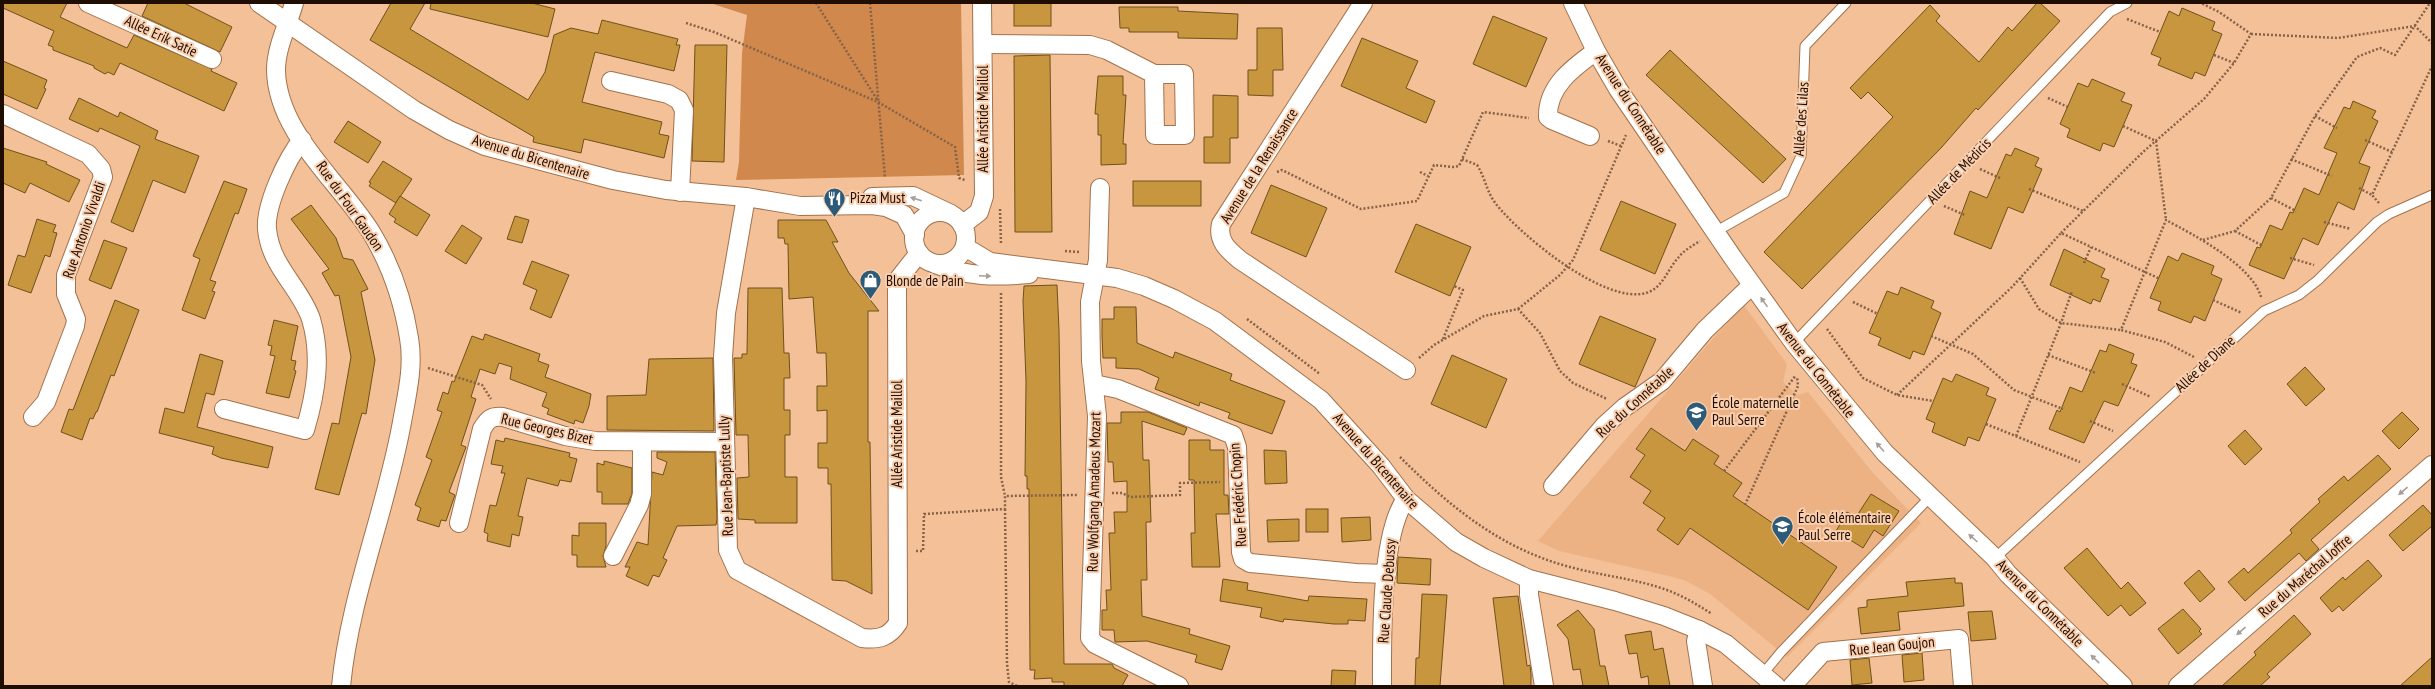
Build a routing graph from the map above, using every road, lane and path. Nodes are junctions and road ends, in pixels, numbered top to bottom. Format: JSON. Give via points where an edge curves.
{"nodes":[{"id":1,"x":88,"y":3,"type":"edge"},
{"id":2,"x":259,"y":3,"type":"edge"},
{"id":3,"x":294,"y":3,"type":"edge"},
{"id":4,"x":816,"y":3,"type":"edge"},
{"id":5,"x":870,"y":3,"type":"edge"},
{"id":6,"x":982,"y":3,"type":"edge"},
{"id":7,"x":1363,"y":3,"type":"edge"},
{"id":8,"x":1573,"y":3,"type":"edge"},
{"id":9,"x":1846,"y":3,"type":"edge"},
{"id":10,"x":2126,"y":3,"type":"edge"},
{"id":11,"x":2201,"y":3,"type":"edge"},
{"id":12,"x":2430,"y":3,"type":"edge"},
{"id":13,"x":2110,"y":12,"type":"junction"},
{"id":14,"x":686,"y":23,"type":"dead end"},
{"id":15,"x":289,"y":24,"type":"junction"},
{"id":16,"x":2415,"y":26,"type":"junction"},
{"id":17,"x":2160,"y":32,"type":"dead end"},
{"id":18,"x":2250,"y":34,"type":"junction"},
{"id":19,"x":2432,"y":43,"type":"edge"},
{"id":20,"x":983,"y":44,"type":"junction"},
{"id":21,"x":1596,"y":51,"type":"junction"},
{"id":22,"x":2214,"y":55,"type":"dead end"},
{"id":23,"x":212,"y":59,"type":"dead end"},
{"id":24,"x":2234,"y":63,"type":"junction"},
{"id":25,"x":2432,"y":66,"type":"edge"},
{"id":26,"x":1154,"y":74,"type":"dead end"},
{"id":27,"x":611,"y":81,"type":"dead end"},
{"id":28,"x":2034,"y":92,"type":"junction"},
{"id":29,"x":878,"y":102,"type":"junction"},
{"id":30,"x":2068,"y":107,"type":"dead end"},
{"id":31,"x":3,"y":114,"type":"edge"},
{"id":32,"x":2315,"y":116,"type":"junction"},
{"id":33,"x":1548,"y":117,"type":"junction"},
{"id":34,"x":1640,"y":120,"type":"junction"},
{"id":35,"x":2123,"y":126,"type":"dead end"},
{"id":36,"x":2337,"y":128,"type":"dead end"},
{"id":37,"x":1590,"y":136,"type":"dead end"},
{"id":38,"x":302,"y":140,"type":"junction"},
{"id":39,"x":2365,"y":140,"type":"dead end"},
{"id":40,"x":2156,"y":141,"type":"junction"},
{"id":41,"x":2392,"y":152,"type":"junction"},
{"id":42,"x":1462,"y":159,"type":"junction"},
{"id":43,"x":2291,"y":159,"type":"junction"},
{"id":44,"x":1967,"y":163,"type":"junction"},
{"id":45,"x":1259,"y":164,"type":"junction"},
{"id":46,"x":1420,"y":172,"type":"dead end"},
{"id":47,"x":1428,"y":176,"type":"junction"},
{"id":48,"x":2332,"y":176,"type":"dead end"},
{"id":49,"x":2000,"y":178,"type":"dead end"},
{"id":50,"x":984,"y":179,"type":"junction"},
{"id":51,"x":1100,"y":188,"type":"dead end"},
{"id":52,"x":2359,"y":188,"type":"dead end"},
{"id":53,"x":2029,"y":189,"type":"dead end"},
{"id":54,"x":680,"y":192,"type":"junction"},
{"id":55,"x":2372,"y":195,"type":"junction"},
{"id":56,"x":2432,"y":195,"type":"edge"},
{"id":57,"x":746,"y":197,"type":"junction"},
{"id":58,"x":886,"y":198,"type":"junction"},
{"id":59,"x":2271,"y":198,"type":"junction"},
{"id":60,"x":1931,"y":200,"type":"junction"},
{"id":61,"x":2083,"y":211,"type":"junction"},
{"id":62,"x":2296,"y":211,"type":"dead end"},
{"id":63,"x":2389,"y":214,"type":"junction"},
{"id":64,"x":1965,"y":215,"type":"dead end"},
{"id":65,"x":957,"y":220,"type":"junction"},
{"id":66,"x":2166,"y":220,"type":"junction"},
{"id":67,"x":2324,"y":222,"type":"dead end"},
{"id":68,"x":2235,"y":231,"type":"junction"},
{"id":69,"x":1715,"y":232,"type":"junction"},
{"id":70,"x":2061,"y":233,"type":"junction"},
{"id":71,"x":2366,"y":233,"type":"junction"},
{"id":72,"x":915,"y":235,"type":"junction"},
{"id":73,"x":2203,"y":240,"type":"junction"},
{"id":74,"x":2263,"y":246,"type":"dead end"},
{"id":75,"x":964,"y":247,"type":"junction"},
{"id":76,"x":2091,"y":247,"type":"junction"},
{"id":77,"x":1062,"y":250,"type":"dead end"},
{"id":78,"x":1098,"y":253,"type":"junction"},
{"id":79,"x":926,"y":258,"type":"junction"},
{"id":80,"x":2290,"y":258,"type":"dead end"},
{"id":81,"x":2084,"y":263,"type":"dead end"},
{"id":82,"x":1567,"y":267,"type":"junction"},
{"id":83,"x":2329,"y":269,"type":"junction"},
{"id":84,"x":1066,"y":271,"type":"junction"},
{"id":85,"x":2144,"y":272,"type":"junction"},
{"id":86,"x":1096,"y":274,"type":"junction"},
{"id":87,"x":1001,"y":277,"type":"junction"},
{"id":88,"x":2020,"y":278,"type":"junction"},
{"id":89,"x":2158,"y":278,"type":"dead end"},
{"id":90,"x":1752,"y":285,"type":"junction"},
{"id":91,"x":1454,"y":286,"type":"dead end"},
{"id":92,"x":2072,"y":291,"type":"dead end"},
{"id":93,"x":1840,"y":297,"type":"junction"},
{"id":94,"x":2214,"y":300,"type":"dead end"},
{"id":95,"x":1518,"y":309,"type":"junction"},
{"id":96,"x":2264,"y":311,"type":"junction"},
{"id":97,"x":1878,"y":314,"type":"dead end"},
{"id":98,"x":1240,"y":315,"type":"dead end"},
{"id":99,"x":1819,"y":318,"type":"junction"},
{"id":100,"x":2255,"y":319,"type":"junction"},
{"id":101,"x":2061,"y":323,"type":"junction"},
{"id":102,"x":2121,"y":330,"type":"junction"},
{"id":103,"x":1931,"y":336,"type":"dead end"},
{"id":104,"x":1443,"y":339,"type":"junction"},
{"id":105,"x":1794,"y":344,"type":"junction"},
{"id":106,"x":1952,"y":345,"type":"junction"},
{"id":107,"x":2048,"y":355,"type":"junction"},
{"id":108,"x":411,"y":362,"type":"junction"},
{"id":109,"x":2205,"y":363,"type":"junction"},
{"id":110,"x":1803,"y":368,"type":"junction"},
{"id":111,"x":1406,"y":370,"type":"joint"},
{"id":112,"x":2096,"y":373,"type":"dead end"},
{"id":113,"x":1323,"y":377,"type":"dead end"},
{"id":114,"x":1094,"y":384,"type":"junction"},
{"id":115,"x":2122,"y":384,"type":"dead end"},
{"id":116,"x":1897,"y":395,"type":"junction"},
{"id":117,"x":2032,"y":397,"type":"junction"},
{"id":118,"x":1933,"y":401,"type":"dead end"},
{"id":119,"x":2163,"y":402,"type":"junction"},
{"id":120,"x":1625,"y":407,"type":"junction"},
{"id":121,"x":224,"y":409,"type":"dead end"},
{"id":122,"x":2063,"y":409,"type":"dead end"},
{"id":123,"x":33,"y":417,"type":"dead end"},
{"id":124,"x":503,"y":417,"type":"junction"},
{"id":125,"x":2090,"y":421,"type":"dead end"},
{"id":126,"x":1986,"y":424,"type":"dead end"},
{"id":127,"x":2016,"y":436,"type":"junction"},
{"id":128,"x":2126,"y":437,"type":"junction"},
{"id":129,"x":725,"y":442,"type":"junction"},
{"id":130,"x":642,"y":443,"type":"junction"},
{"id":131,"x":1398,"y":456,"type":"dead end"},
{"id":132,"x":2432,"y":465,"type":"edge"},
{"id":133,"x":2093,"y":467,"type":"junction"},
{"id":134,"x":1724,"y":471,"type":"dead end"},
{"id":135,"x":1238,"y":482,"type":"junction"},
{"id":136,"x":1553,"y":486,"type":"dead end"},
{"id":137,"x":1095,"y":494,"type":"junction"},
{"id":138,"x":1005,"y":496,"type":"junction"},
{"id":139,"x":1930,"y":497,"type":"junction"},
{"id":140,"x":1406,"y":499,"type":"junction"},
{"id":141,"x":1745,"y":505,"type":"dead end"},
{"id":142,"x":1005,"y":509,"type":"junction"},
{"id":143,"x":459,"y":523,"type":"dead end"},
{"id":144,"x":898,"y":553,"type":"junction"},
{"id":145,"x":613,"y":556,"type":"dead end"},
{"id":146,"x":1995,"y":558,"type":"junction"},
{"id":147,"x":1387,"y":574,"type":"junction"},
{"id":148,"x":1529,"y":580,"type":"junction"},
{"id":149,"x":1714,"y":615,"type":"dead end"},
{"id":150,"x":898,"y":623,"type":"joint"},
{"id":151,"x":1699,"y":630,"type":"junction"},
{"id":152,"x":1769,"y":680,"type":"edge"},
{"id":153,"x":341,"y":686,"type":"edge"},
{"id":154,"x":1017,"y":686,"type":"edge"},
{"id":155,"x":1179,"y":686,"type":"edge"},
{"id":156,"x":1382,"y":686,"type":"edge"},
{"id":157,"x":1544,"y":686,"type":"edge"},
{"id":158,"x":1703,"y":686,"type":"edge"},
{"id":159,"x":1792,"y":686,"type":"edge"},
{"id":160,"x":1963,"y":686,"type":"edge"},
{"id":161,"x":2123,"y":686,"type":"edge"},
{"id":162,"x":2178,"y":686,"type":"edge"}],
"edges":[{"from":1,"to":23,"type":"street","name":"Allée Erik Satie"},
{"from":2,"to":15,"type":"street","name":"Avenue du Bicentenaire"},
{"from":3,"to":15,"type":"street","name":"Rue du Four Gaudon"},
{"from":4,"to":29,"type":"path"},
{"from":5,"to":29,"type":"path"},
{"from":6,"to":20,"type":"street","name":"Allée Aristide Maillol"},
{"from":7,"to":45,"type":"street","name":"Avenue de la Renaissance"},
{"from":8,"to":21,"type":"street","name":"Avenue du Connétable"},
{"from":9,"to":69,"type":"lane","name":"Allée des Lilas","via":[[1805,46],[1801,156],[1784,193]]},
{"from":10,"to":13,"type":"lane","name":"Allée de Médicis"},
{"from":11,"to":18,"type":"path","via":[[2219,12]]},
{"from":12,"to":16,"type":"path"},
{"from":13,"to":17,"type":"path"},
{"from":13,"to":28,"type":"lane","name":"Allée de Médicis"},
{"from":14,"to":29,"type":"path","via":[[714,32]]},
{"from":15,"to":38,"type":"street","name":"Rue du Four Gaudon","via":[[277,55],[277,88],[284,108]]},
{"from":15,"to":54,"type":"street","name":"Avenue du Bicentenaire","via":[[414,110],[449,130],[485,146],[613,180]]},
{"from":16,"to":18,"type":"path","via":[[2338,38]]},
{"from":16,"to":19,"type":"path"},
{"from":16,"to":32,"type":"path","via":[[2395,55],[2380,48],[2357,57]]},
{"from":18,"to":24,"type":"path"},
{"from":20,"to":26,"type":"street","via":[[1090,45],[1106,50]]},
{"from":20,"to":50,"type":"street","name":"Allée Aristide Maillol"},
{"from":21,"to":33,"type":"street","via":[[1562,77],[1547,110]]},
{"from":21,"to":34,"type":"street","name":"Avenue du Connétable"},
{"from":22,"to":24,"type":"path"},
{"from":24,"to":40,"type":"path","via":[[2204,99]]},
{"from":25,"to":41,"type":"path"},
{"from":27,"to":54,"type":"street","via":[[668,94],[679,100],[684,110]]},
{"from":28,"to":30,"type":"path"},
{"from":28,"to":44,"type":"lane","name":"Allée de Médicis"},
{"from":29,"to":50,"type":"path","via":[[955,147],[959,178]]},
{"from":29,"to":58,"type":"path"},
{"from":31,"to":123,"type":"street","name":"Rue Antonio Vivaldi","via":[[88,154],[101,169],[103,177],[66,275],[66,294],[76,319],[75,326],[46,402]]},
{"from":32,"to":36,"type":"path"},
{"from":32,"to":43,"type":"path"},
{"from":33,"to":37,"type":"street"},
{"from":33,"to":42,"type":"path","via":[[1514,117],[1483,112]]},
{"from":34,"to":69,"type":"street","name":"Avenue du Connétable"},
{"from":34,"to":82,"type":"path","via":[[1624,138],[1584,235]]},
{"from":35,"to":40,"type":"path"},
{"from":38,"to":108,"type":"street","name":"Rue du Four Gaudon","via":[[386,257],[404,311],[410,340]]},
{"from":38,"to":121,"type":"street","via":[[289,156],[283,169],[267,219],[267,228],[277,260],[304,304],[315,337],[316,380],[305,430]]},
{"from":39,"to":41,"type":"path"},
{"from":40,"to":61,"type":"path"},
{"from":40,"to":66,"type":"path"},
{"from":41,"to":55,"type":"path"},
{"from":42,"to":47,"type":"path","via":[[1458,166],[1453,167],[1434,164]]},
{"from":42,"to":82,"type":"path","via":[[1477,166],[1495,203],[1504,214]]},
{"from":43,"to":48,"type":"path"},
{"from":43,"to":59,"type":"path"},
{"from":44,"to":49,"type":"path"},
{"from":44,"to":60,"type":"lane","name":"Allée de Médicis"},
{"from":45,"to":47,"type":"path","via":[[1277,172],[1282,170],[1361,209],[1417,200]]},
{"from":45,"to":111,"type":"street","name":"Avenue de la Renaissance","via":[[1221,224],[1220,238],[1226,249],[1285,292]]},
{"from":46,"to":47,"type":"path"},
{"from":50,"to":65,"type":"street","name":"Allée Aristide Maillol","via":[[983,205],[975,218]]},
{"from":51,"to":78,"type":"street","name":"Rue Wolfgang Amadeus Mozart"},
{"from":52,"to":55,"type":"path"},
{"from":53,"to":61,"type":"path"},
{"from":54,"to":57,"type":"street","name":"Avenue du Bicentenaire"},
{"from":55,"to":63,"type":"path"},
{"from":56,"to":63,"type":"lane","name":"Allée de Diane"},
{"from":57,"to":58,"type":"street","name":"Avenue du Bicentenaire","via":[[774,193]]},
{"from":57,"to":72,"type":"street","name":"Avenue du Bicentenaire","via":[[800,206],[886,207],[904,215]]},
{"from":57,"to":129,"type":"street","name":"Rue Jean-Baptiste Lully","via":[[726,314],[723,357]]},
{"from":65,"to":58,"type":"street","name":"Avenue du Bicentenaire","one_way":true,"via":[[913,196]]},
{"from":59,"to":62,"type":"path"},
{"from":59,"to":68,"type":"path"},
{"from":60,"to":64,"type":"path"},
{"from":60,"to":93,"type":"lane","name":"Allée de Médicis"},
{"from":61,"to":70,"type":"path"},
{"from":63,"to":71,"type":"lane","name":"Allée de Diane"},
{"from":65,"to":72,"type":"street","via":[[933,214],[922,220]]},
{"from":65,"to":75,"type":"street","via":[[966,238]]},
{"from":66,"to":73,"type":"path"},
{"from":66,"to":85,"type":"path"},
{"from":67,"to":71,"type":"path"},
{"from":68,"to":73,"type":"path"},
{"from":68,"to":74,"type":"path"},
{"from":69,"to":82,"type":"path","via":[[1678,257],[1662,282],[1645,293],[1620,292]]},
{"from":69,"to":90,"type":"street","name":"Avenue du Connétable"},
{"from":70,"to":76,"type":"path"},
{"from":70,"to":88,"type":"path"},
{"from":71,"to":83,"type":"lane","name":"Allée de Diane"},
{"from":72,"to":79,"type":"street"},
{"from":73,"to":96,"type":"path","via":[[2243,269],[2261,294]]},
{"from":75,"to":79,"type":"street","via":[[954,260],[948,263]]},
{"from":75,"to":84,"type":"street","name":"Avenue du Bicentenaire","via":[[990,262]]},
{"from":76,"to":81,"type":"path"},
{"from":76,"to":85,"type":"path"},
{"from":77,"to":78,"type":"path"},
{"from":78,"to":86,"type":"street","name":"Rue Wolfgang Amadeus Mozart"},
{"from":79,"to":87,"type":"street","name":"Avenue du Bicentenaire","one_way":true,"via":[[959,273]]},
{"from":79,"to":144,"type":"street","name":"Allée Aristide Maillol","via":[[897,281]]},
{"from":80,"to":83,"type":"path"},
{"from":82,"to":95,"type":"path"},
{"from":83,"to":96,"type":"lane","name":"Allée de Diane","via":[[2299,295]]},
{"from":84,"to":86,"type":"street","name":"Avenue du Bicentenaire"},
{"from":84,"to":87,"type":"street","name":"Avenue du Bicentenaire"},
{"from":85,"to":89,"type":"path"},
{"from":85,"to":102,"type":"path"},
{"from":86,"to":114,"type":"street","name":"Rue Wolfgang Amadeus Mozart","via":[[1090,302]]},
{"from":86,"to":140,"type":"street","name":"Avenue du Bicentenaire","via":[[1156,291],[1227,330],[1321,400]]},
{"from":87,"to":138,"type":"path","via":[[1001,477]]},
{"from":88,"to":101,"type":"path","via":[[2039,309]]},
{"from":88,"to":106,"type":"path"},
{"from":105,"to":90,"type":"street","name":"Avenue du Connétable","one_way":true},
{"from":90,"to":120,"type":"street","name":"Rue du Connétable","via":[[1705,330],[1662,381]]},
{"from":91,"to":104,"type":"path","via":[[1463,290]]},
{"from":92,"to":101,"type":"path"},
{"from":93,"to":97,"type":"path"},
{"from":93,"to":99,"type":"lane","name":"Allée de Médicis"},
{"from":94,"to":100,"type":"path"},
{"from":95,"to":104,"type":"path","via":[[1484,316]]},
{"from":95,"to":120,"type":"path","via":[[1540,333],[1564,375],[1573,383]]},
{"from":96,"to":100,"type":"lane","name":"Allée de Diane"},
{"from":98,"to":113,"type":"path"},
{"from":99,"to":105,"type":"lane","name":"Allée de Médicis"},
{"from":99,"to":116,"type":"path","via":[[1863,378]]},
{"from":100,"to":109,"type":"lane","name":"Allée de Diane"},
{"from":101,"to":102,"type":"path"},
{"from":101,"to":107,"type":"path"},
{"from":102,"to":109,"type":"path","via":[[2165,342]]},
{"from":103,"to":106,"type":"path"},
{"from":104,"to":111,"type":"path"},
{"from":105,"to":110,"type":"street","name":"Avenue du Connétable"},
{"from":106,"to":116,"type":"path"},
{"from":106,"to":117,"type":"path","via":[[1973,354],[2014,390]]},
{"from":107,"to":112,"type":"path"},
{"from":107,"to":117,"type":"path"},
{"from":108,"to":124,"type":"path","via":[[482,386]]},
{"from":108,"to":153,"type":"street","name":"Rue du Four Gaudon","via":[[397,446],[355,604]]},
{"from":109,"to":119,"type":"lane","name":"Allée de Diane"},
{"from":110,"to":134,"type":"path"},
{"from":139,"to":110,"type":"street","name":"Avenue du Connétable","one_way":true},
{"from":110,"to":141,"type":"path","via":[[1798,386]]},
{"from":114,"to":135,"type":"street","name":"Rue Frédéric Chopin","via":[[1118,389],[1228,431],[1236,438]]},
{"from":114,"to":137,"type":"street","name":"Rue Wolfgang Amadeus Mozart","via":[[1097,416]]},
{"from":115,"to":119,"type":"path"},
{"from":116,"to":118,"type":"path"},
{"from":117,"to":122,"type":"path"},
{"from":117,"to":127,"type":"path"},
{"from":119,"to":128,"type":"lane","name":"Allée de Diane"},
{"from":120,"to":136,"type":"street","name":"Rue du Connétable","via":[[1604,426]]},
{"from":124,"to":130,"type":"street","name":"Rue Georges Bizet","via":[[565,436],[595,442]]},
{"from":124,"to":143,"type":"street","name":"Rue Georges Bizet","via":[[492,417],[482,429]]},
{"from":125,"to":128,"type":"path"},
{"from":126,"to":127,"type":"path"},
{"from":127,"to":133,"type":"path"},
{"from":128,"to":133,"type":"lane","name":"Allée de Diane"},
{"from":129,"to":130,"type":"street","name":"Rue Georges Bizet"},
{"from":129,"to":150,"type":"street","name":"Rue Jean-Baptiste Lully","via":[[728,550],[737,570],[862,638],[883,637],[892,632]]},
{"from":130,"to":145,"type":"street","via":[[642,494]]},
{"from":131,"to":149,"type":"path","via":[[1433,490],[1475,524],[1533,556],[1570,568],[1659,587],[1687,599]]},
{"from":132,"to":162,"type":"street","name":"Rue du Maréchal Joffre","one_way":true},
{"from":133,"to":146,"type":"lane","name":"Allée de Diane"},
{"from":135,"to":137,"type":"path","via":[[1180,483],[1180,495],[1130,497],[1122,493]]},
{"from":135,"to":147,"type":"street","name":"Rue Frédéric Chopin","via":[[1243,559],[1258,564]]},
{"from":137,"to":138,"type":"path"},
{"from":137,"to":155,"type":"street","name":"Rue Wolfgang Amadeus Mozart","via":[[1090,638],[1095,644]]},
{"from":138,"to":142,"type":"path"},
{"from":146,"to":139,"type":"street","name":"Avenue du Connétable","one_way":true},
{"from":139,"to":152,"type":"lane","via":[[1781,652]]},
{"from":140,"to":147,"type":"street","name":"Rue Claude Debussy","via":[[1398,510],[1390,534]]},
{"from":140,"to":148,"type":"street","name":"Avenue du Bicentenaire","via":[[1456,542]]},
{"from":142,"to":144,"type":"path","via":[[924,514],[923,550]]},
{"from":142,"to":154,"type":"path","via":[[1007,664],[1009,682]]},
{"from":144,"to":150,"type":"street","name":"Allée Aristide Maillol"},
{"from":161,"to":146,"type":"street","name":"Avenue du Connétable","one_way":true,"via":[[2008,574]]},
{"from":147,"to":156,"type":"street","name":"Rue Claude Debussy"},
{"from":148,"to":151,"type":"street","name":"Avenue du Bicentenaire","via":[[1650,612]]},
{"from":148,"to":157,"type":"street","via":[[1529,595]]},
{"from":151,"to":152,"type":"street","name":"Avenue du Bicentenaire","via":[[1726,644]]},
{"from":151,"to":158,"type":"street","via":[[1696,641]]},
{"from":159,"to":160,"type":"street","name":"Rue Jean Goujon","via":[[1823,652],[1959,639]]}]}
